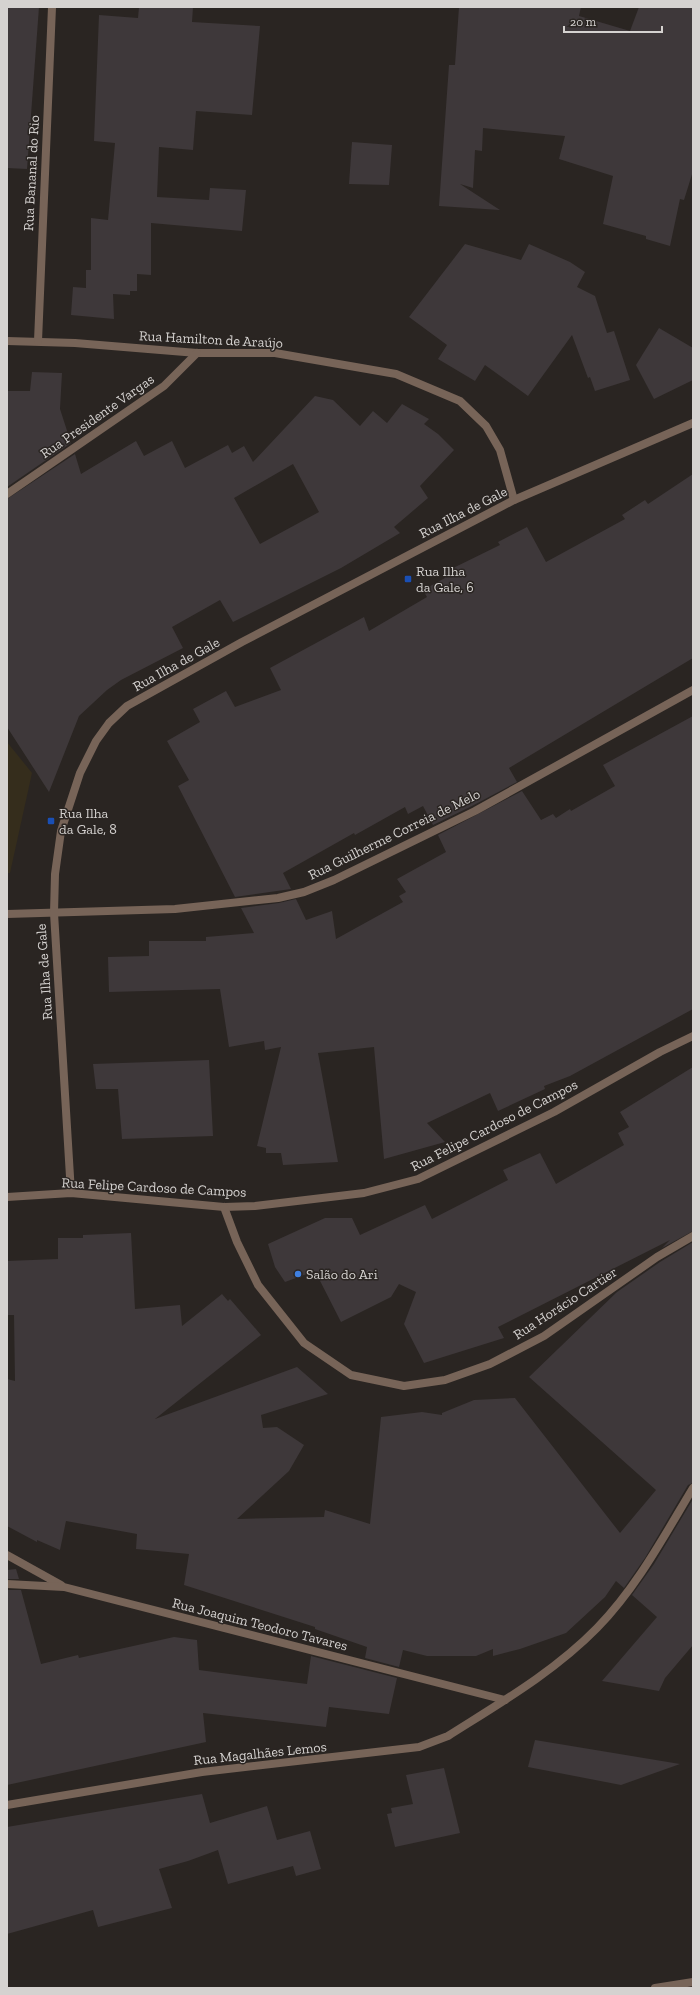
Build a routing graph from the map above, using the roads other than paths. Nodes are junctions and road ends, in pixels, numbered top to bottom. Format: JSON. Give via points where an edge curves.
{"nodes":[{"id":1,"x":52,"y":7,"type":"edge"},
{"id":2,"x":7,"y":341,"type":"edge"},
{"id":3,"x":38,"y":341,"type":"junction"},
{"id":4,"x":196,"y":353,"type":"junction"},
{"id":5,"x":693,"y":423,"type":"edge"},
{"id":6,"x":7,"y":494,"type":"edge"},
{"id":7,"x":514,"y":500,"type":"junction"},
{"id":8,"x":693,"y":690,"type":"edge"},
{"id":9,"x":54,"y":913,"type":"junction"},
{"id":10,"x":7,"y":914,"type":"edge"},
{"id":11,"x":693,"y":1036,"type":"edge"},
{"id":12,"x":71,"y":1193,"type":"junction"},
{"id":13,"x":7,"y":1197,"type":"edge"},
{"id":14,"x":224,"y":1207,"type":"junction"},
{"id":15,"x":693,"y":1236,"type":"edge"},
{"id":16,"x":693,"y":1488,"type":"edge"},
{"id":17,"x":7,"y":1555,"type":"edge"},
{"id":18,"x":7,"y":1584,"type":"edge"},
{"id":19,"x":64,"y":1587,"type":"junction"},
{"id":20,"x":505,"y":1700,"type":"junction"},
{"id":21,"x":7,"y":1805,"type":"edge"},
{"id":22,"x":693,"y":1982,"type":"edge"},
{"id":23,"x":655,"y":1988,"type":"edge"}],
"edges":[{"from":1,"to":3,"type":"street","name":"Rua Bananal do Rio"},
{"from":2,"to":3,"type":"street","name":"Rua Hamilton de Araújo"},
{"from":3,"to":4,"type":"street","name":"Rua Hamilton de Araújo"},
{"from":4,"to":6,"type":"street","name":"Rua Presidente Vargas","via":[[164,386]]},
{"from":4,"to":7,"type":"street","name":"Rua Hamilton de Araújo","via":[[275,353],[396,374],[460,401],[486,426],[500,450]]},
{"from":5,"to":7,"type":"street","name":"Rua Ilha de Gale"},
{"from":7,"to":9,"type":"street","name":"Rua Ilha de Gale","via":[[242,642],[126,706],[96,741],[80,773],[61,831],[55,874]]},
{"from":8,"to":9,"type":"street","name":"Rua Guilherme Correia de Melo","via":[[475,811],[304,892],[278,898],[174,909]]},
{"from":9,"to":10,"type":"street","name":"Rua Guilherme Correia de Melo"},
{"from":9,"to":12,"type":"street","name":"Rua Ilha de Gale"},
{"from":11,"to":14,"type":"street","name":"Rua Felipe Cardoso de Campos","via":[[554,1112],[418,1179],[364,1193],[255,1206]]},
{"from":12,"to":13,"type":"street","name":"Rua Felipe Cardoso de Campos"},
{"from":12,"to":14,"type":"street","name":"Rua Felipe Cardoso de Campos"},
{"from":14,"to":15,"type":"street","name":"Rua Horácio Cartier","via":[[258,1286],[304,1342],[351,1375],[404,1386],[445,1380],[490,1364],[544,1336],[598,1297]]},
{"from":16,"to":20,"type":"street","name":"Rua Magalhães Lemos","via":[[645,1568],[598,1628],[555,1666]]},
{"from":17,"to":19,"type":"street"},
{"from":18,"to":19,"type":"street","name":"Rua Joaquim Teodoro Tavares"},
{"from":19,"to":20,"type":"street","name":"Rua Joaquim Teodoro Tavares"},
{"from":20,"to":21,"type":"street","name":"Rua Magalhães Lemos","via":[[448,1736],[419,1747],[202,1772]]},
{"from":22,"to":23,"type":"street"}]}
